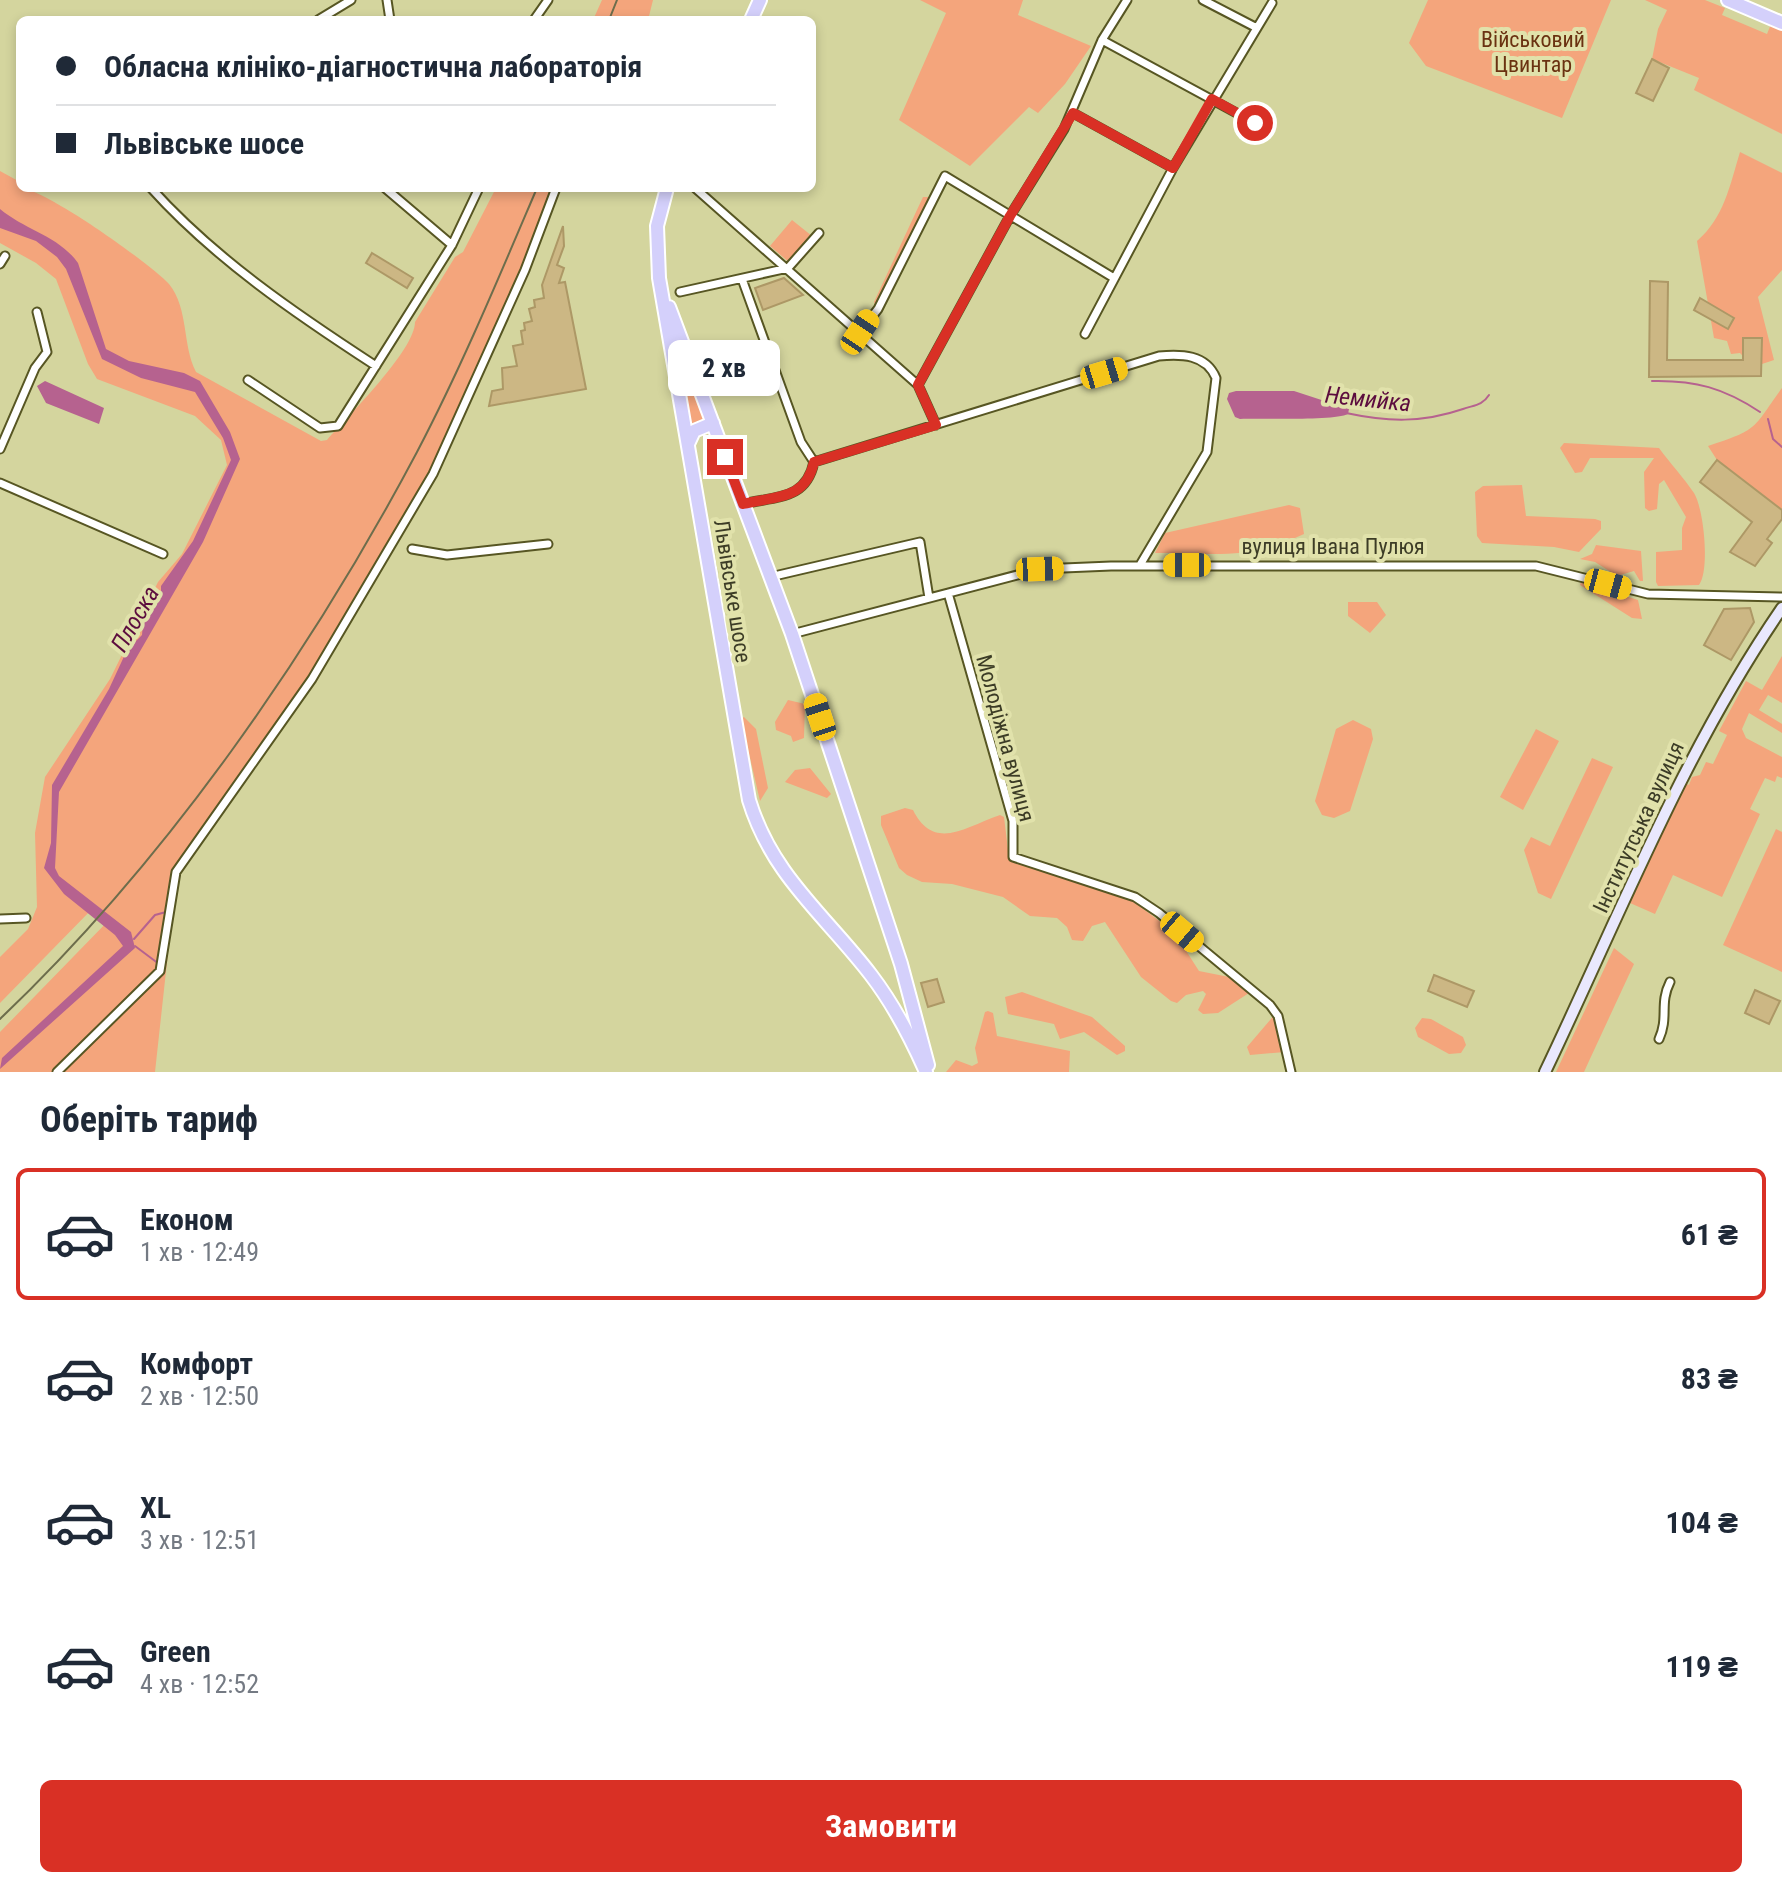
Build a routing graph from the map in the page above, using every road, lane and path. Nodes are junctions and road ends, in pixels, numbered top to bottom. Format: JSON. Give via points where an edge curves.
{"nodes":[{"id":1,"x":351,"y":0,"type":"edge"},
{"id":2,"x":1127,"y":0,"type":"edge"},
{"id":3,"x":1203,"y":0,"type":"edge"},
{"id":4,"x":1728,"y":0,"type":"edge"},
{"id":5,"x":1272,"y":3,"type":"dead end"},
{"id":6,"x":325,"y":16,"type":"edge"},
{"id":7,"x":1782,"y":23,"type":"edge"},
{"id":8,"x":1257,"y":28,"type":"junction"},
{"id":9,"x":1102,"y":40,"type":"junction"},
{"id":10,"x":1212,"y":99,"type":"junction"},
{"id":11,"x":1073,"y":113,"type":"junction"},
{"id":12,"x":1255,"y":123,"type":"dead end"},
{"id":13,"x":1173,"y":168,"type":"junction"},
{"id":14,"x":155,"y":192,"type":"edge"},
{"id":15,"x":390,"y":192,"type":"edge"},
{"id":16,"x":477,"y":192,"type":"edge"},
{"id":17,"x":554,"y":192,"type":"edge"},
{"id":18,"x":666,"y":192,"type":"edge"},
{"id":19,"x":699,"y":192,"type":"edge"},
{"id":20,"x":1010,"y":216,"type":"junction"},
{"id":21,"x":819,"y":233,"type":"dead end"},
{"id":22,"x":452,"y":245,"type":"junction"},
{"id":23,"x":788,"y":268,"type":"junction"},
{"id":24,"x":659,"y":278,"type":"junction"},
{"id":25,"x":1114,"y":278,"type":"junction"},
{"id":26,"x":742,"y":279,"type":"junction"},
{"id":27,"x":680,"y":292,"type":"dead end"},
{"id":28,"x":37,"y":312,"type":"dead end"},
{"id":29,"x":860,"y":332,"type":"junction"},
{"id":30,"x":1085,"y":334,"type":"dead end"},
{"id":31,"x":376,"y":366,"type":"junction"},
{"id":32,"x":248,"y":380,"type":"dead end"},
{"id":33,"x":918,"y":385,"type":"junction"},
{"id":34,"x":713,"y":423,"type":"junction"},
{"id":35,"x":936,"y":425,"type":"junction"},
{"id":36,"x":688,"y":444,"type":"junction"},
{"id":37,"x":0,"y":449,"type":"edge"},
{"id":38,"x":814,"y":462,"type":"junction"},
{"id":39,"x":0,"y":483,"type":"edge"},
{"id":40,"x":743,"y":504,"type":"junction"},
{"id":41,"x":548,"y":544,"type":"dead end"},
{"id":42,"x":412,"y":549,"type":"dead end"},
{"id":43,"x":163,"y":554,"type":"dead end"},
{"id":44,"x":1140,"y":565,"type":"junction"},
{"id":45,"x":770,"y":577,"type":"junction"},
{"id":46,"x":948,"y":593,"type":"junction"},
{"id":47,"x":1782,"y":597,"type":"edge"},
{"id":48,"x":929,"y":598,"type":"junction"},
{"id":49,"x":1782,"y":608,"type":"edge"},
{"id":50,"x":792,"y":634,"type":"junction"},
{"id":51,"x":26,"y":918,"type":"dead end"},
{"id":52,"x":0,"y":919,"type":"edge"},
{"id":53,"x":901,"y":964,"type":"junction"},
{"id":54,"x":1670,"y":982,"type":"dead end"},
{"id":55,"x":879,"y":986,"type":"junction"},
{"id":56,"x":1659,"y":1039,"type":"dead end"},
{"id":57,"x":57,"y":1072,"type":"edge"},
{"id":58,"x":927,"y":1072,"type":"edge"},
{"id":59,"x":1291,"y":1072,"type":"edge"},
{"id":60,"x":1545,"y":1072,"type":"edge"}],
"edges":[{"from":1,"to":6,"type":"street"},
{"from":2,"to":9,"type":"street"},
{"from":3,"to":8,"type":"street"},
{"from":4,"to":7,"type":"main road"},
{"from":5,"to":8,"type":"street"},
{"from":8,"to":10,"type":"street"},
{"from":9,"to":10,"type":"street"},
{"from":9,"to":11,"type":"street"},
{"from":10,"to":12,"type":"street"},
{"from":10,"to":13,"type":"street"},
{"from":11,"to":13,"type":"street"},
{"from":11,"to":20,"type":"street"},
{"from":13,"to":25,"type":"street"},
{"from":14,"to":31,"type":"street","via":[[192,233]]},
{"from":15,"to":22,"type":"street"},
{"from":16,"to":22,"type":"street"},
{"from":17,"to":57,"type":"street","via":[[433,474],[312,679],[176,872],[158,975]]},
{"from":18,"to":24,"type":"main road","via":[[657,226]]},
{"from":19,"to":23,"type":"street"},
{"from":20,"to":25,"type":"street"},
{"from":20,"to":29,"type":"street","via":[[945,176],[878,309]]},
{"from":20,"to":33,"type":"street"},
{"from":21,"to":23,"type":"street"},
{"from":22,"to":31,"type":"street"},
{"from":23,"to":26,"type":"street"},
{"from":23,"to":29,"type":"street"},
{"from":24,"to":34,"type":"main road","name":"Львівське шосе"},
{"from":24,"to":36,"type":"main road","name":"Львівське шосе"},
{"from":25,"to":30,"type":"street"},
{"from":26,"to":27,"type":"street"},
{"from":26,"to":38,"type":"street","via":[[801,442]]},
{"from":28,"to":37,"type":"street","via":[[47,352]]},
{"from":29,"to":33,"type":"street"},
{"from":31,"to":32,"type":"street","via":[[332,429],[320,428]]},
{"from":33,"to":35,"type":"street"},
{"from":34,"to":36,"type":"main road","via":[[694,431]]},
{"from":34,"to":40,"type":"main road","name":"Львівське шосе"},
{"from":35,"to":38,"type":"street"},
{"from":35,"to":44,"type":"street","via":[[1159,356],[1199,359],[1216,378],[1207,452]]},
{"from":36,"to":55,"type":"main road","name":"Львівське шосе","via":[[734,724],[756,822],[805,902]]},
{"from":38,"to":40,"type":"street","via":[[802,489]]},
{"from":39,"to":43,"type":"street"},
{"from":40,"to":45,"type":"main road","name":"Львівське шосе"},
{"from":41,"to":42,"type":"street","via":[[447,555]]},
{"from":44,"to":46,"type":"street","name":"вулиця Івана Пулюя","via":[[1040,569]]},
{"from":44,"to":47,"type":"street","name":"вулиця Івана Пулюя","via":[[1536,566],[1648,594]]},
{"from":45,"to":48,"type":"street","via":[[920,542]]},
{"from":45,"to":50,"type":"main road","name":"Львівське шосе"},
{"from":46,"to":48,"type":"street","name":"вулиця Івана Пулюя"},
{"from":46,"to":59,"type":"street","name":"Молодіжна вулиця","via":[[1013,821],[1013,857],[1135,897],[1159,913],[1270,1005],[1278,1016]]},
{"from":48,"to":50,"type":"street","name":"вулиця Івана Пулюя"},
{"from":49,"to":60,"type":"street","name":"Інститутська вулиця","via":[[1691,760]]},
{"from":50,"to":53,"type":"main road","name":"Львівське шосе"},
{"from":51,"to":52,"type":"street"},
{"from":53,"to":55,"type":"main road","via":[[898,974]]},
{"from":53,"to":58,"type":"main road","name":"Львівське шосе"},
{"from":54,"to":56,"type":"street","via":[[1662,998],[1667,1022]]},
{"from":55,"to":58,"type":"main road","name":"Львівське шосе"}]}
